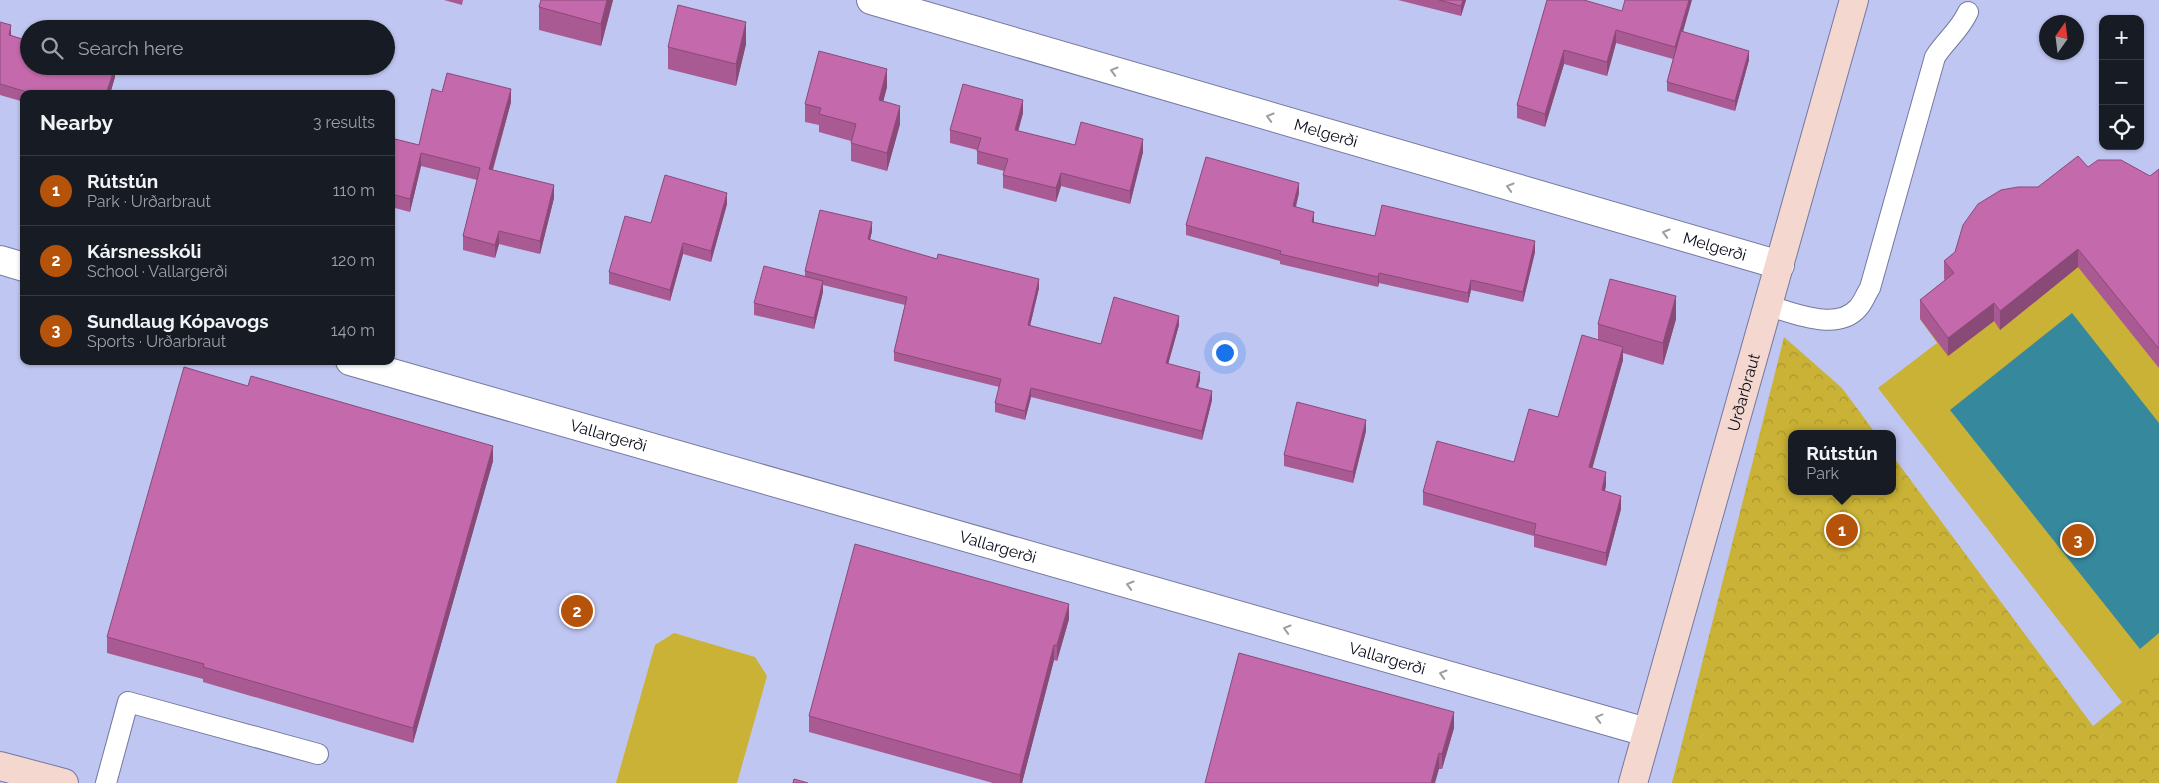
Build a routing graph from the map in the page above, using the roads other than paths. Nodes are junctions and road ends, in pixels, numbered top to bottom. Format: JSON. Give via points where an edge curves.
{"nodes":[{"id":1,"x":871,"y":0,"type":"edge"},
{"id":2,"x":1854,"y":0,"type":"edge"},
{"id":3,"x":1968,"y":12,"type":"dead end"},
{"id":4,"x":0,"y":260,"type":"edge"},
{"id":5,"x":1780,"y":265,"type":"junction"},
{"id":6,"x":20,"y":266,"type":"edge"},
{"id":7,"x":1769,"y":306,"type":"junction"},
{"id":8,"x":364,"y":365,"type":"edge"},
{"id":9,"x":1646,"y":732,"type":"junction"},
{"id":10,"x":318,"y":754,"type":"dead end"},
{"id":11,"x":0,"y":766,"type":"edge"},
{"id":12,"x":62,"y":783,"type":"edge"},
{"id":13,"x":106,"y":783,"type":"edge"},
{"id":14,"x":1633,"y":783,"type":"edge"}],
"edges":[{"from":5,"to":1,"type":"street","name":"Melgerði","one_way":true},
{"from":2,"to":5,"type":"street","name":"Urðarbraut"},
{"from":3,"to":7,"type":"lane","via":[[1962,25],[1935,58],[1870,288],[1858,308],[1842,319],[1819,319]]},
{"from":4,"to":6,"type":"street"},
{"from":5,"to":7,"type":"street","name":"Urðarbraut"},
{"from":7,"to":9,"type":"street","name":"Urðarbraut"},
{"from":9,"to":8,"type":"street","name":"Vallargerði","one_way":true},
{"from":9,"to":14,"type":"street","name":"Urðarbraut"},
{"from":10,"to":13,"type":"lane","via":[[128,702]]},
{"from":11,"to":12,"type":"street"}]}
